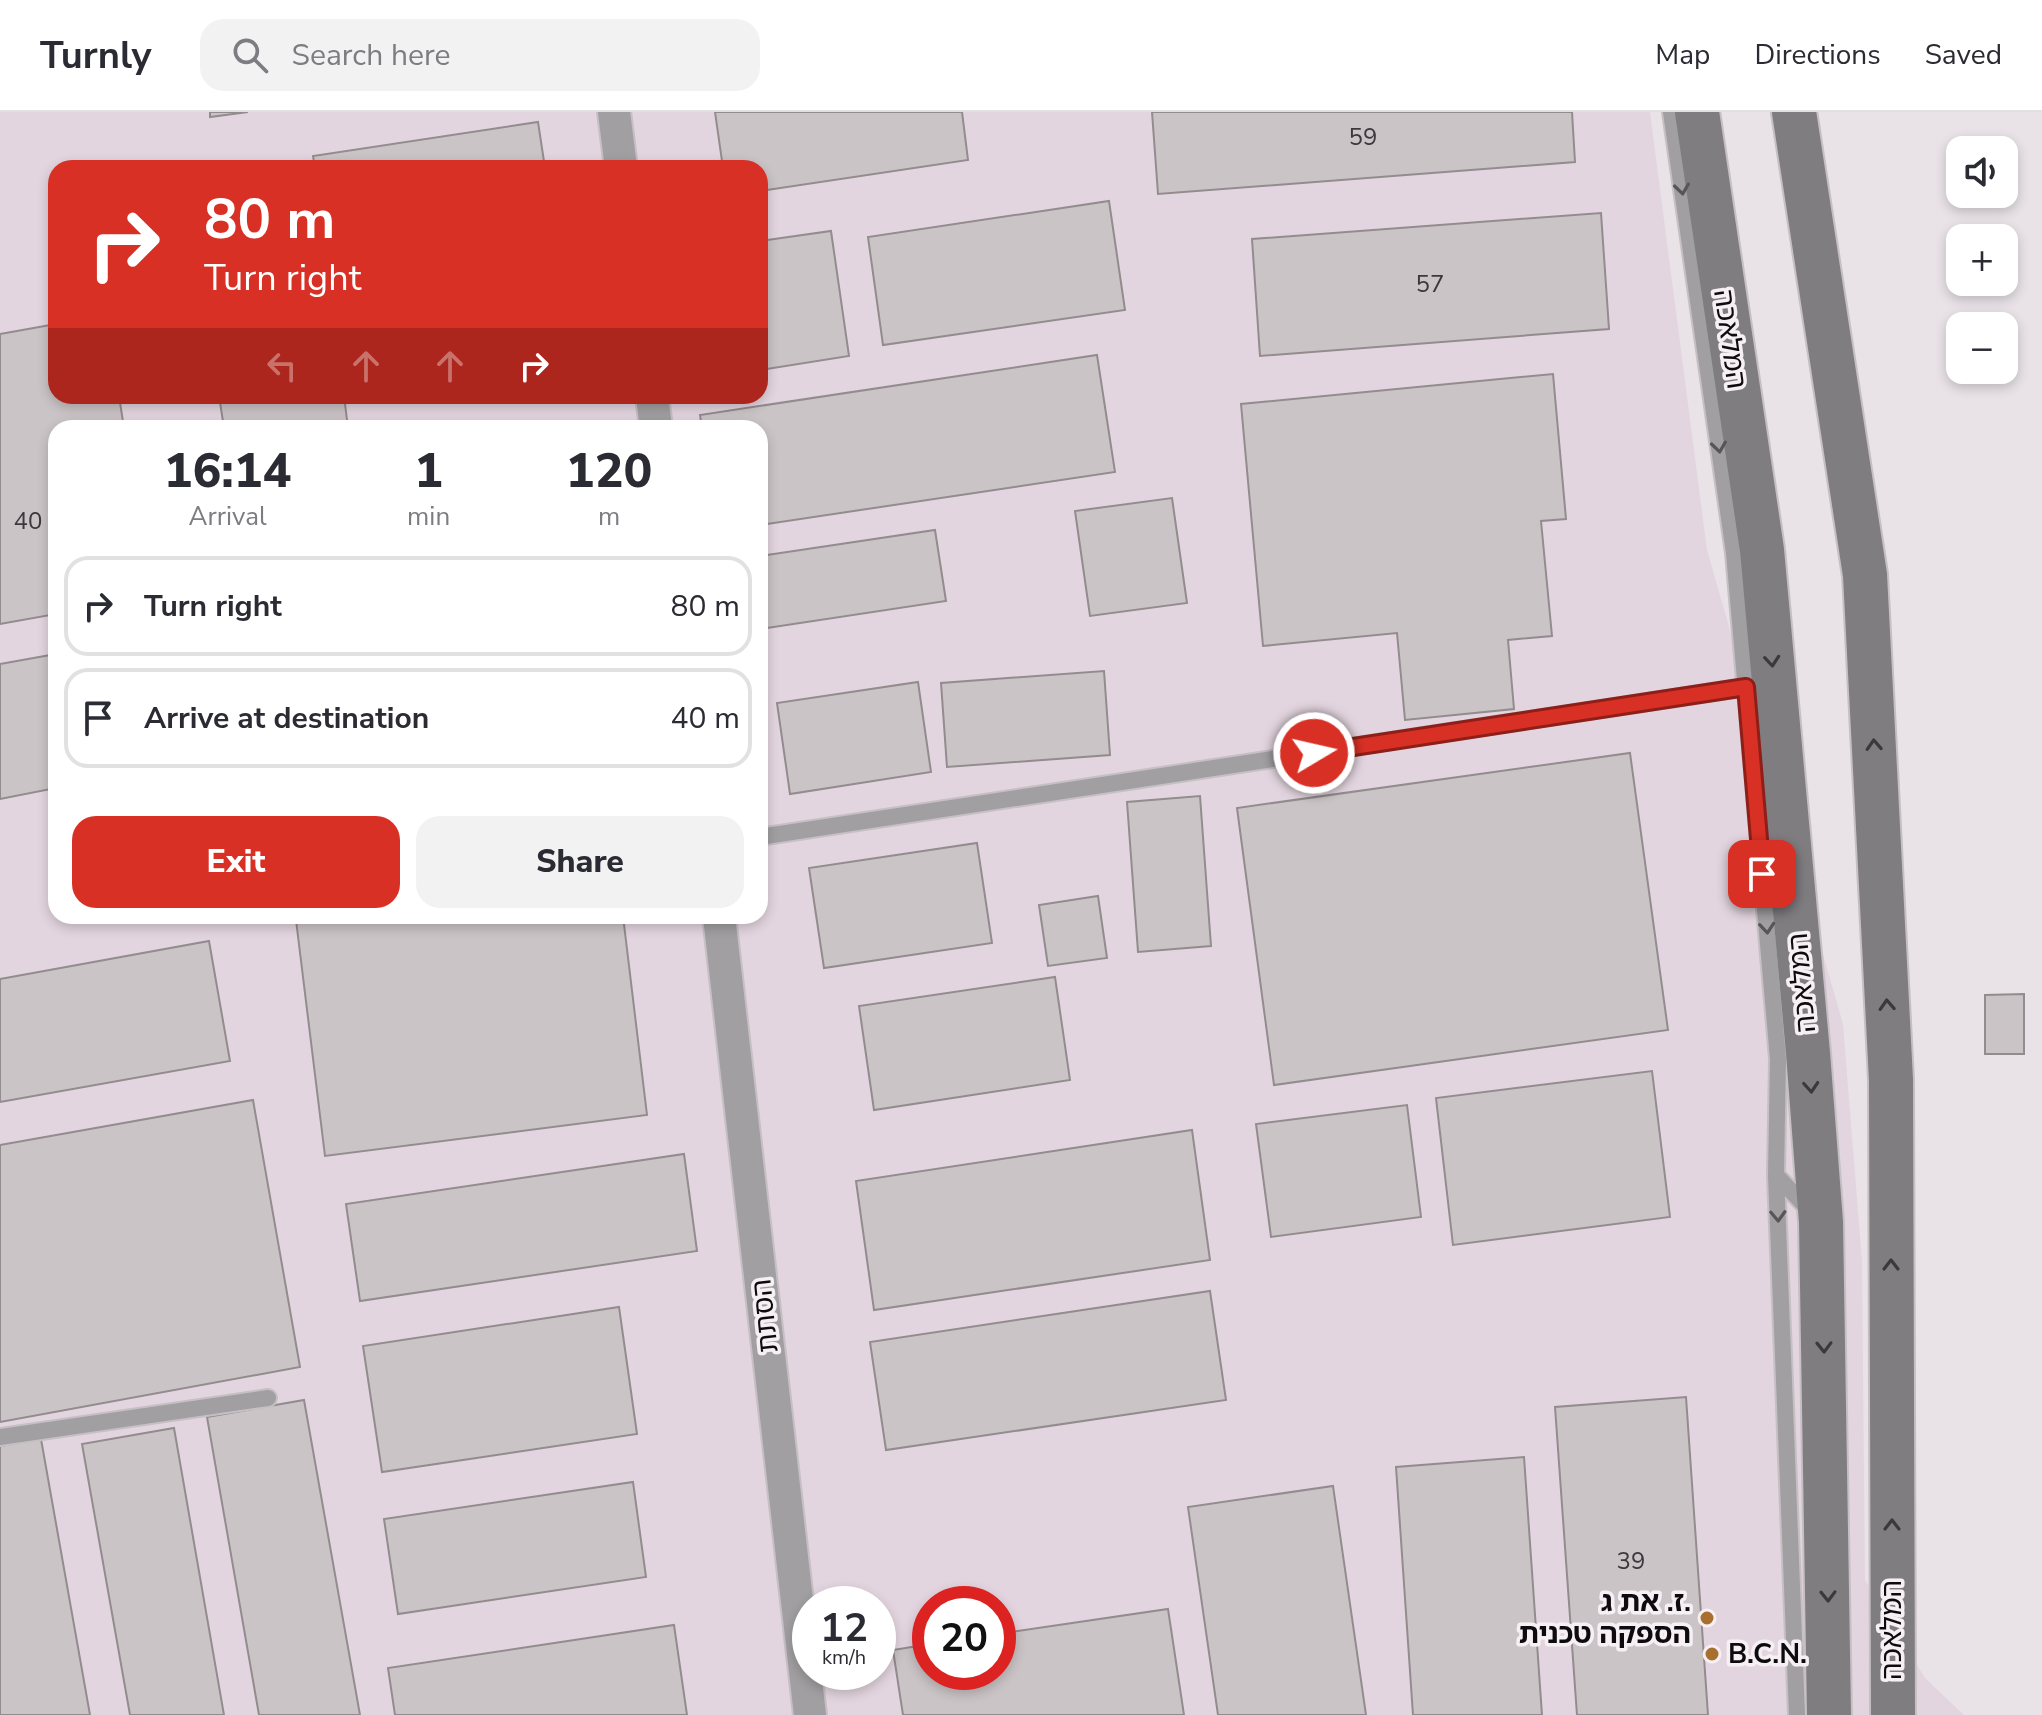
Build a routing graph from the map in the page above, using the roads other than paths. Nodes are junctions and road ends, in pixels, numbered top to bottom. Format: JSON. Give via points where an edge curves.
{"nodes":[{"id":1,"x":614,"y":112,"type":"edge"},
{"id":2,"x":1671,"y":112,"type":"edge"},
{"id":3,"x":1697,"y":112,"type":"edge"},
{"id":4,"x":1794,"y":112,"type":"edge"},
{"id":5,"x":620,"y":160,"type":"edge"},
{"id":6,"x":1746,"y":687,"type":"junction"},
{"id":7,"x":1748,"y":719,"type":"junction"},
{"id":8,"x":1780,"y":755,"type":"junction"},
{"id":9,"x":768,"y":836,"type":"edge"},
{"id":10,"x":720,"y":924,"type":"edge"},
{"id":11,"x":1776,"y":1175,"type":"junction"},
{"id":12,"x":1821,"y":1222,"type":"junction"},
{"id":13,"x":268,"y":1398,"type":"dead end"},
{"id":14,"x":0,"y":1437,"type":"edge"},
{"id":15,"x":1894,"y":1713,"type":"edge"},
{"id":16,"x":810,"y":1715,"type":"edge"},
{"id":17,"x":1797,"y":1715,"type":"edge"},
{"id":18,"x":1829,"y":1715,"type":"edge"}],
"edges":[{"from":1,"to":5,"type":"street"},
{"from":2,"to":6,"type":"lane","one_way":true,"via":[[1734,553]]},
{"from":3,"to":8,"type":"main road","name":"המלאכה","one_way":true,"via":[[1762,550]]},
{"from":15,"to":4,"type":"main road","name":"המלאכה","one_way":true,"via":[[1891,1080],[1865,575]]},
{"from":6,"to":7,"type":"lane"},
{"from":6,"to":9,"type":"lane"},
{"from":7,"to":8,"type":"lane"},
{"from":7,"to":11,"type":"lane","one_way":true,"via":[[1778,1059]]},
{"from":8,"to":12,"type":"main road","name":"המלאכה","one_way":true},
{"from":10,"to":16,"type":"street","name":"הסתת"},
{"from":11,"to":12,"type":"lane"},
{"from":11,"to":17,"type":"lane","one_way":true},
{"from":12,"to":18,"type":"main road","name":"המלאכה","one_way":true},
{"from":13,"to":14,"type":"lane"}]}
